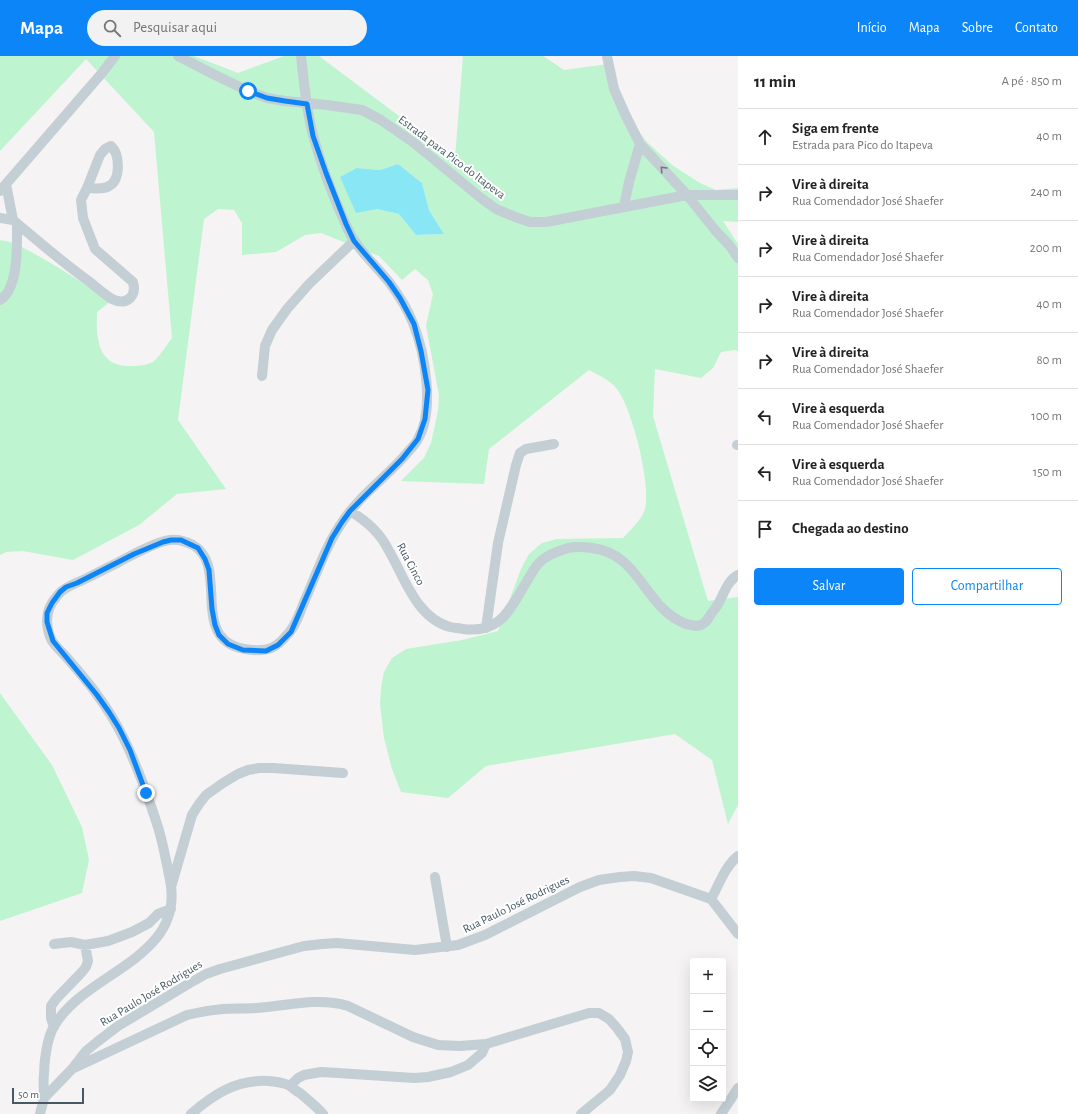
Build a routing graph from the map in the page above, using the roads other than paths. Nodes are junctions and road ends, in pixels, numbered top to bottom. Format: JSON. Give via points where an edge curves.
{"nodes":[{"id":1,"x":115,"y":56,"type":"edge"},
{"id":2,"x":178,"y":56,"type":"edge"},
{"id":3,"x":301,"y":56,"type":"edge"},
{"id":4,"x":607,"y":56,"type":"edge"},
{"id":5,"x":307,"y":104,"type":"junction"},
{"id":6,"x":640,"y":144,"type":"junction"},
{"id":7,"x":3,"y":188,"type":"edge"},
{"id":8,"x":87,"y":188,"type":"dead end"},
{"id":9,"x":687,"y":194,"type":"junction"},
{"id":10,"x":738,"y":196,"type":"edge"},
{"id":11,"x":624,"y":206,"type":"junction"},
{"id":12,"x":0,"y":218,"type":"edge"},
{"id":13,"x":15,"y":222,"type":"junction"},
{"id":14,"x":354,"y":241,"type":"junction"},
{"id":15,"x":738,"y":258,"type":"edge"},
{"id":16,"x":0,"y":300,"type":"edge"},
{"id":17,"x":262,"y":376,"type":"dead end"},
{"id":18,"x":554,"y":444,"type":"dead end"},
{"id":19,"x":350,"y":511,"type":"junction"},
{"id":20,"x":738,"y":575,"type":"edge"},
{"id":21,"x":486,"y":628,"type":"junction"},
{"id":22,"x":344,"y":773,"type":"dead end"},
{"id":23,"x":738,"y":856,"type":"edge"},
{"id":24,"x":436,"y":877,"type":"dead end"},
{"id":25,"x":171,"y":887,"type":"junction"},
{"id":26,"x":712,"y":899,"type":"junction"},
{"id":27,"x":171,"y":909,"type":"junction"},
{"id":28,"x":738,"y":934,"type":"edge"},
{"id":29,"x":54,"y":944,"type":"dead end"},
{"id":30,"x":85,"y":945,"type":"junction"},
{"id":31,"x":447,"y":947,"type":"junction"},
{"id":32,"x":54,"y":1027,"type":"junction"},
{"id":33,"x":486,"y":1044,"type":"junction"},
{"id":34,"x":72,"y":1069,"type":"junction"},
{"id":35,"x":290,"y":1086,"type":"junction"},
{"id":36,"x":738,"y":1088,"type":"edge"},
{"id":37,"x":44,"y":1098,"type":"junction"},
{"id":38,"x":321,"y":1112,"type":"edge"},
{"id":39,"x":40,"y":1114,"type":"edge"},
{"id":40,"x":191,"y":1114,"type":"edge"},
{"id":41,"x":582,"y":1114,"type":"edge"},
{"id":42,"x":721,"y":1114,"type":"edge"}],
"edges":[{"from":1,"to":7,"type":"street"},
{"from":2,"to":5,"type":"street","name":"Estrada para Pico do Itapeva","via":[[248,91],[267,98]]},
{"from":3,"to":5,"type":"street"},
{"from":4,"to":6,"type":"street","via":[[614,89]]},
{"from":5,"to":11,"type":"street","name":"Estrada para Pico do Itapeva","via":[[362,110],[381,120],[414,143],[496,209],[530,222],[546,222]]},
{"from":5,"to":14,"type":"street","via":[[313,136]]},
{"from":9,"to":6,"type":"street","one_way":true},
{"from":6,"to":11,"type":"street"},
{"from":7,"to":13,"type":"street"},
{"from":8,"to":13,"type":"street","via":[[81,200],[83,218],[95,249],[133,282],[133,294],[126,301],[112,299]]},
{"from":9,"to":10,"type":"street","name":"Estrada para Pico do Itapeva"},
{"from":9,"to":11,"type":"street","name":"Estrada para Pico do Itapeva"},
{"from":9,"to":15,"type":"street"},
{"from":12,"to":13,"type":"street"},
{"from":13,"to":16,"type":"street","via":[[16,270],[8,293]]},
{"from":14,"to":17,"type":"street","via":[[309,284],[272,330],[265,346]]},
{"from":14,"to":19,"type":"street","via":[[389,282],[414,324],[428,390],[425,419],[418,439],[402,459]]},
{"from":18,"to":21,"type":"street","via":[[526,449],[520,453],[498,543]]},
{"from":19,"to":21,"type":"street","name":"Rua Cinco","via":[[372,528],[382,540],[411,593],[433,619],[450,627],[468,630]]},
{"from":19,"to":25,"type":"street","via":[[332,538],[291,632],[278,645],[266,651],[243,650],[228,644],[219,635],[212,609],[209,570],[205,559],[198,548],[181,540],[163,542],[66,587],[47,613],[53,641],[97,695],[130,750],[160,834]]},
{"from":20,"to":21,"type":"street","via":[[727,586],[705,623],[693,626],[678,620],[661,608],[634,571],[618,557],[601,549],[570,548],[558,551],[539,563],[512,606],[497,623]]},
{"from":22,"to":25,"type":"street","via":[[259,768],[248,770],[223,782],[206,795],[192,815]]},
{"from":23,"to":26,"type":"street","via":[[728,866]]},
{"from":24,"to":31,"type":"street"},
{"from":25,"to":27,"type":"street"},
{"from":26,"to":28,"type":"street"},
{"from":26,"to":31,"type":"street","name":"Rua Paulo José Rodrigues","via":[[651,878],[599,880],[485,935]]},
{"from":27,"to":30,"type":"street","via":[[161,912],[149,923],[132,932],[108,941]]},
{"from":27,"to":32,"type":"street","via":[[168,919],[155,939],[141,955],[88,990],[68,1008]]},
{"from":29,"to":30,"type":"street","via":[[71,942]]},
{"from":30,"to":32,"type":"street","via":[[88,961],[86,967],[51,1006]]},
{"from":31,"to":34,"type":"street","name":"Rua Paulo José Rodrigues","via":[[415,950],[322,944],[304,946],[220,969],[206,974],[118,1026],[86,1051]]},
{"from":32,"to":37,"type":"street","via":[[46,1057]]},
{"from":33,"to":34,"type":"street","via":[[438,1045],[413,1037],[348,1006],[318,1002],[256,1009],[224,1009],[187,1015]]},
{"from":33,"to":35,"type":"street","via":[[482,1053],[468,1065],[428,1078],[321,1072],[304,1075]]},
{"from":33,"to":41,"type":"street","via":[[589,1012],[599,1013],[609,1019],[625,1039],[628,1052],[626,1061],[610,1090]]},
{"from":34,"to":37,"type":"street","name":"Rua Paulo José Rodrigues"},
{"from":35,"to":38,"type":"street"},
{"from":35,"to":40,"type":"street","via":[[280,1082],[251,1081],[208,1100]]},
{"from":36,"to":42,"type":"street"},
{"from":37,"to":39,"type":"street"}]}
